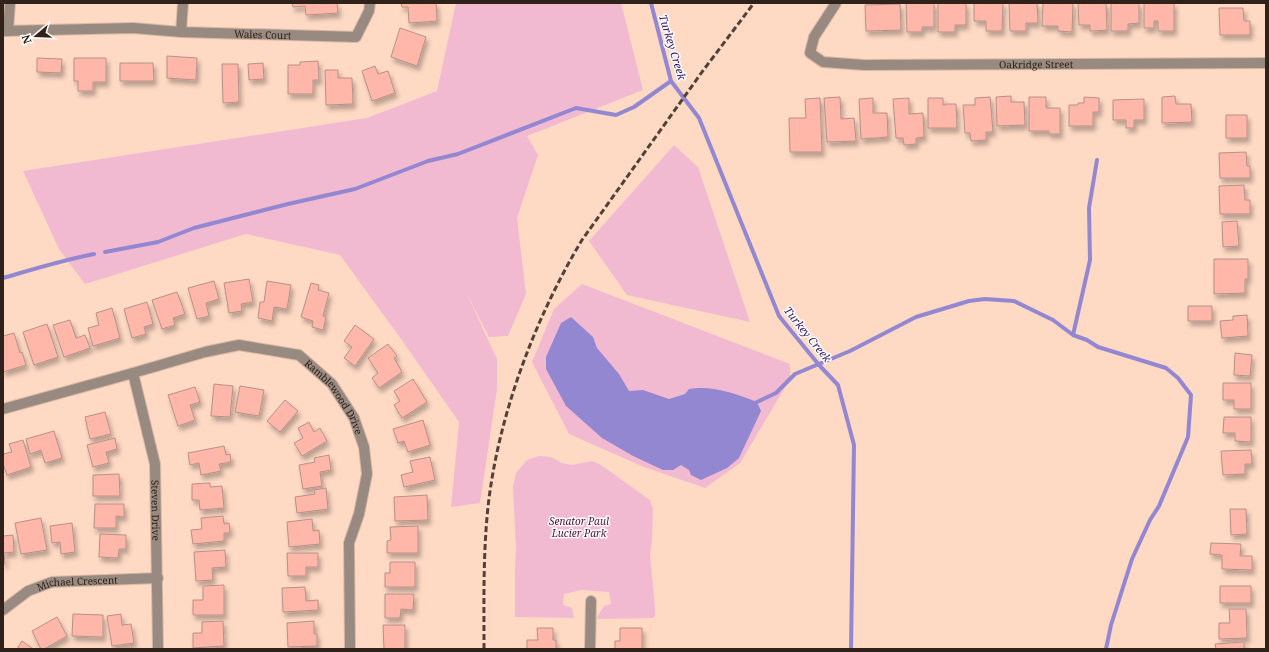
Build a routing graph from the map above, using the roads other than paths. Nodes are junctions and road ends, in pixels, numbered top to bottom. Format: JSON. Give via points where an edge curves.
{"nodes":[{"id":1,"x":10,"y":3,"type":"edge"},
{"id":2,"x":183,"y":3,"type":"edge"},
{"id":3,"x":370,"y":3,"type":"edge"},
{"id":4,"x":836,"y":3,"type":"edge"},
{"id":5,"x":6,"y":31,"type":"edge"},
{"id":6,"x":181,"y":32,"type":"junction"},
{"id":7,"x":1266,"y":63,"type":"edge"},
{"id":8,"x":133,"y":373,"type":"junction"},
{"id":9,"x":3,"y":409,"type":"edge"},
{"id":10,"x":158,"y":578,"type":"junction"},
{"id":11,"x":591,"y":601,"type":"dead end"},
{"id":12,"x":3,"y":610,"type":"edge"},
{"id":13,"x":158,"y":649,"type":"edge"},
{"id":14,"x":350,"y":649,"type":"edge"},
{"id":15,"x":590,"y":649,"type":"edge"}],
"edges":[{"from":1,"to":5,"type":"street"},
{"from":2,"to":6,"type":"street"},
{"from":3,"to":6,"type":"street","name":"Wales Court","via":[[369,11],[356,37]]},
{"from":4,"to":7,"type":"street","name":"Oakridge Street","via":[[814,38],[810,53],[824,62],[864,65]]},
{"from":5,"to":6,"type":"street","name":"Wales Court","via":[[133,28]]},
{"from":8,"to":9,"type":"street","name":"Ramblewood Drive"},
{"from":8,"to":10,"type":"street","name":"Steven Drive","via":[[155,464]]},
{"from":8,"to":14,"type":"street","name":"Ramblewood Drive","via":[[204,352],[239,345],[299,355],[332,384],[354,418],[364,446],[367,474],[359,514],[349,543]]},
{"from":10,"to":12,"type":"street","name":"Michael Crescent","via":[[52,582],[28,591]]},
{"from":10,"to":13,"type":"street","name":"Steven Drive"},
{"from":11,"to":15,"type":"street"}]}
